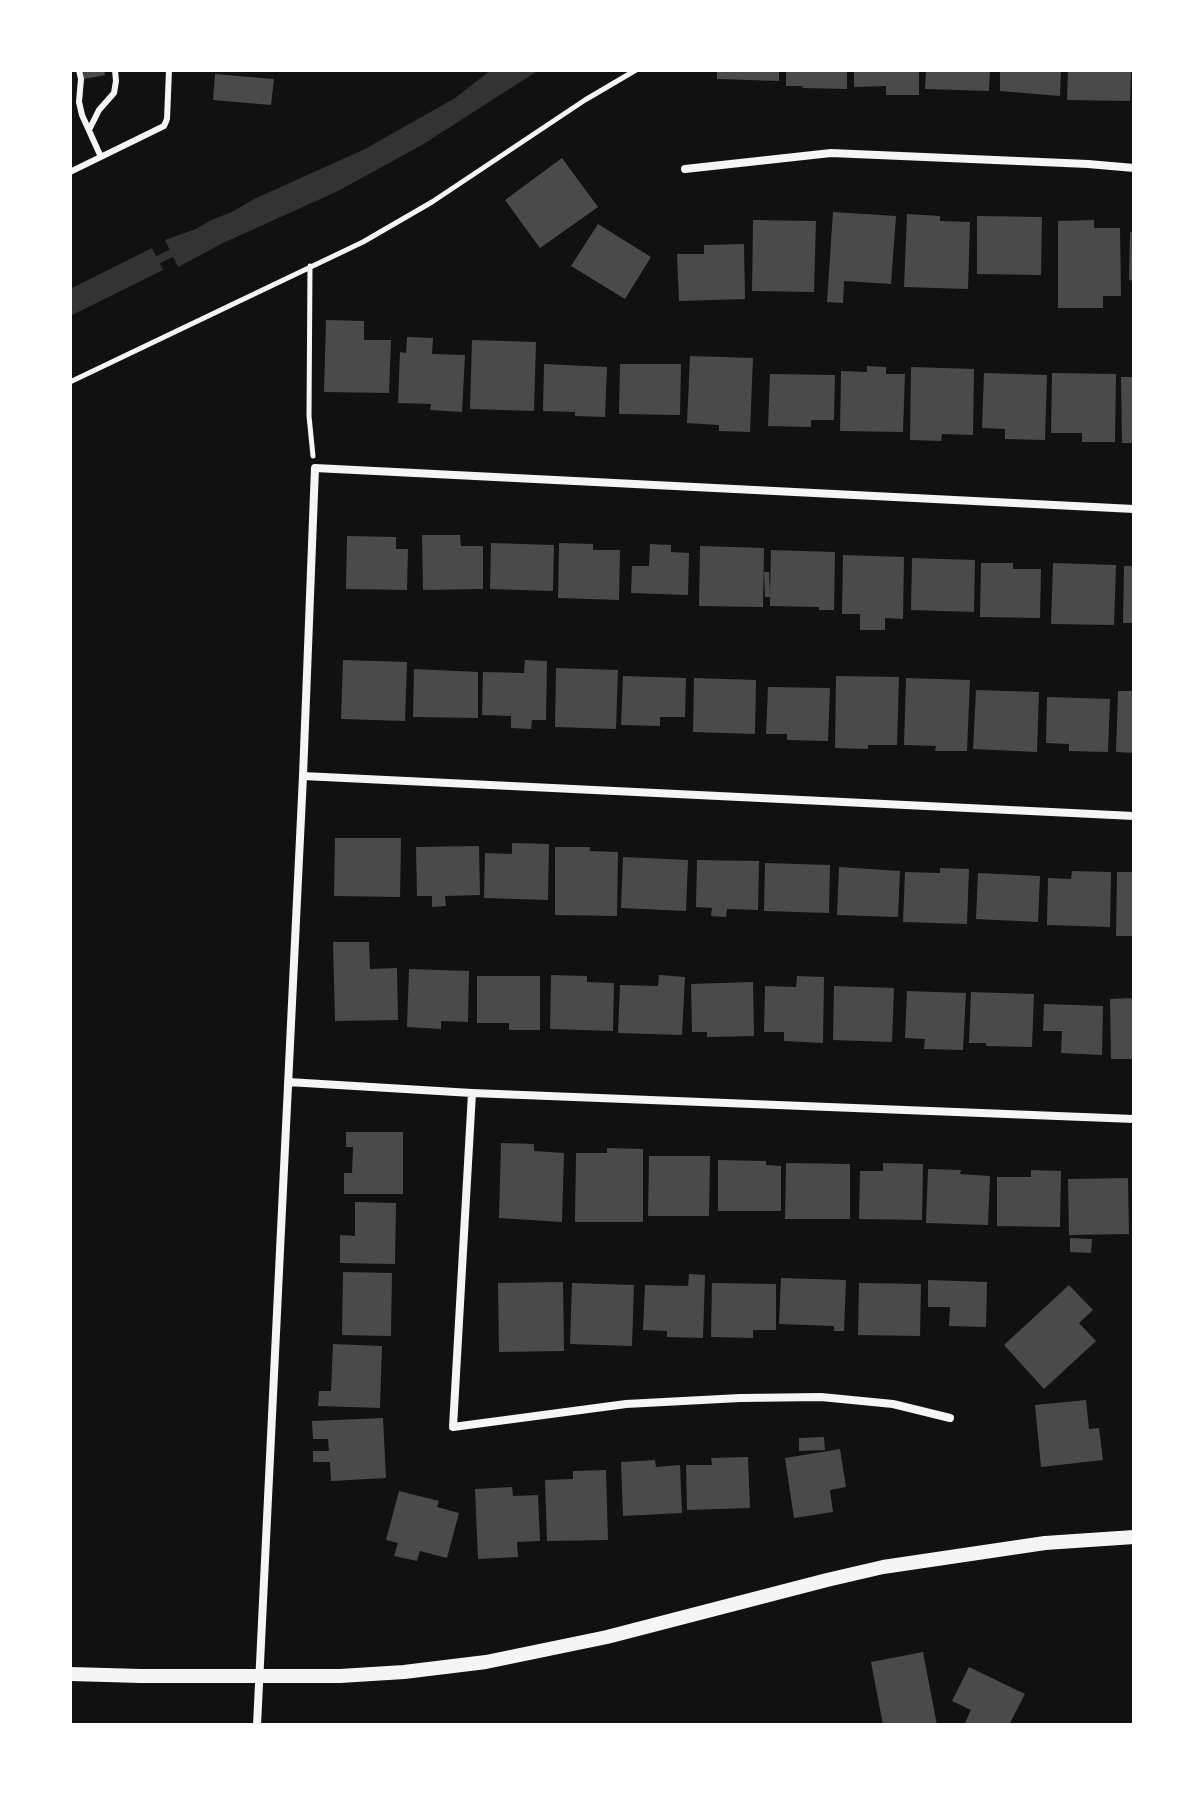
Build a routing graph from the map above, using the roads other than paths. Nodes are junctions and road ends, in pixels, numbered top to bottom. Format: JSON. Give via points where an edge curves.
{"nodes":[{"id":1,"x":79,"y":70,"type":"edge"},
{"id":2,"x":115,"y":70,"type":"edge"},
{"id":3,"x":169,"y":70,"type":"edge"},
{"id":4,"x":89,"y":130,"type":"junction"},
{"id":5,"x":101,"y":157,"type":"junction"},
{"id":6,"x":1134,"y":168,"type":"edge"},
{"id":7,"x":685,"y":169,"type":"dead end"},
{"id":8,"x":70,"y":172,"type":"edge"},
{"id":9,"x":1134,"y":509,"type":"edge"},
{"id":10,"x":303,"y":776,"type":"junction"},
{"id":11,"x":1134,"y":816,"type":"edge"},
{"id":12,"x":288,"y":1082,"type":"junction"},
{"id":13,"x":472,"y":1093,"type":"junction"},
{"id":14,"x":1134,"y":1119,"type":"edge"},
{"id":15,"x":950,"y":1418,"type":"dead end"},
{"id":16,"x":1134,"y":1537,"type":"edge"},
{"id":17,"x":70,"y":1674,"type":"edge"},
{"id":18,"x":259,"y":1677,"type":"junction"},
{"id":19,"x":257,"y":1725,"type":"edge"}],
"edges":[{"from":1,"to":4,"type":"lane","via":[[79,102]]},
{"from":2,"to":4,"type":"lane","via":[[114,93]]},
{"from":3,"to":5,"type":"lane","via":[[164,126]]},
{"from":4,"to":5,"type":"lane"},
{"from":5,"to":8,"type":"lane"},
{"from":6,"to":7,"type":"street","via":[[831,153]]},
{"from":9,"to":10,"type":"street","via":[[315,468]]},
{"from":10,"to":11,"type":"street"},
{"from":10,"to":12,"type":"street"},
{"from":12,"to":13,"type":"street"},
{"from":12,"to":18,"type":"street"},
{"from":13,"to":14,"type":"street"},
{"from":13,"to":15,"type":"street","via":[[453,1427],[626,1404],[740,1398],[821,1397],[893,1404]]},
{"from":16,"to":18,"type":"street","via":[[1045,1543],[883,1567],[486,1662],[353,1676]]},
{"from":17,"to":18,"type":"street"},
{"from":18,"to":19,"type":"street"}]}
